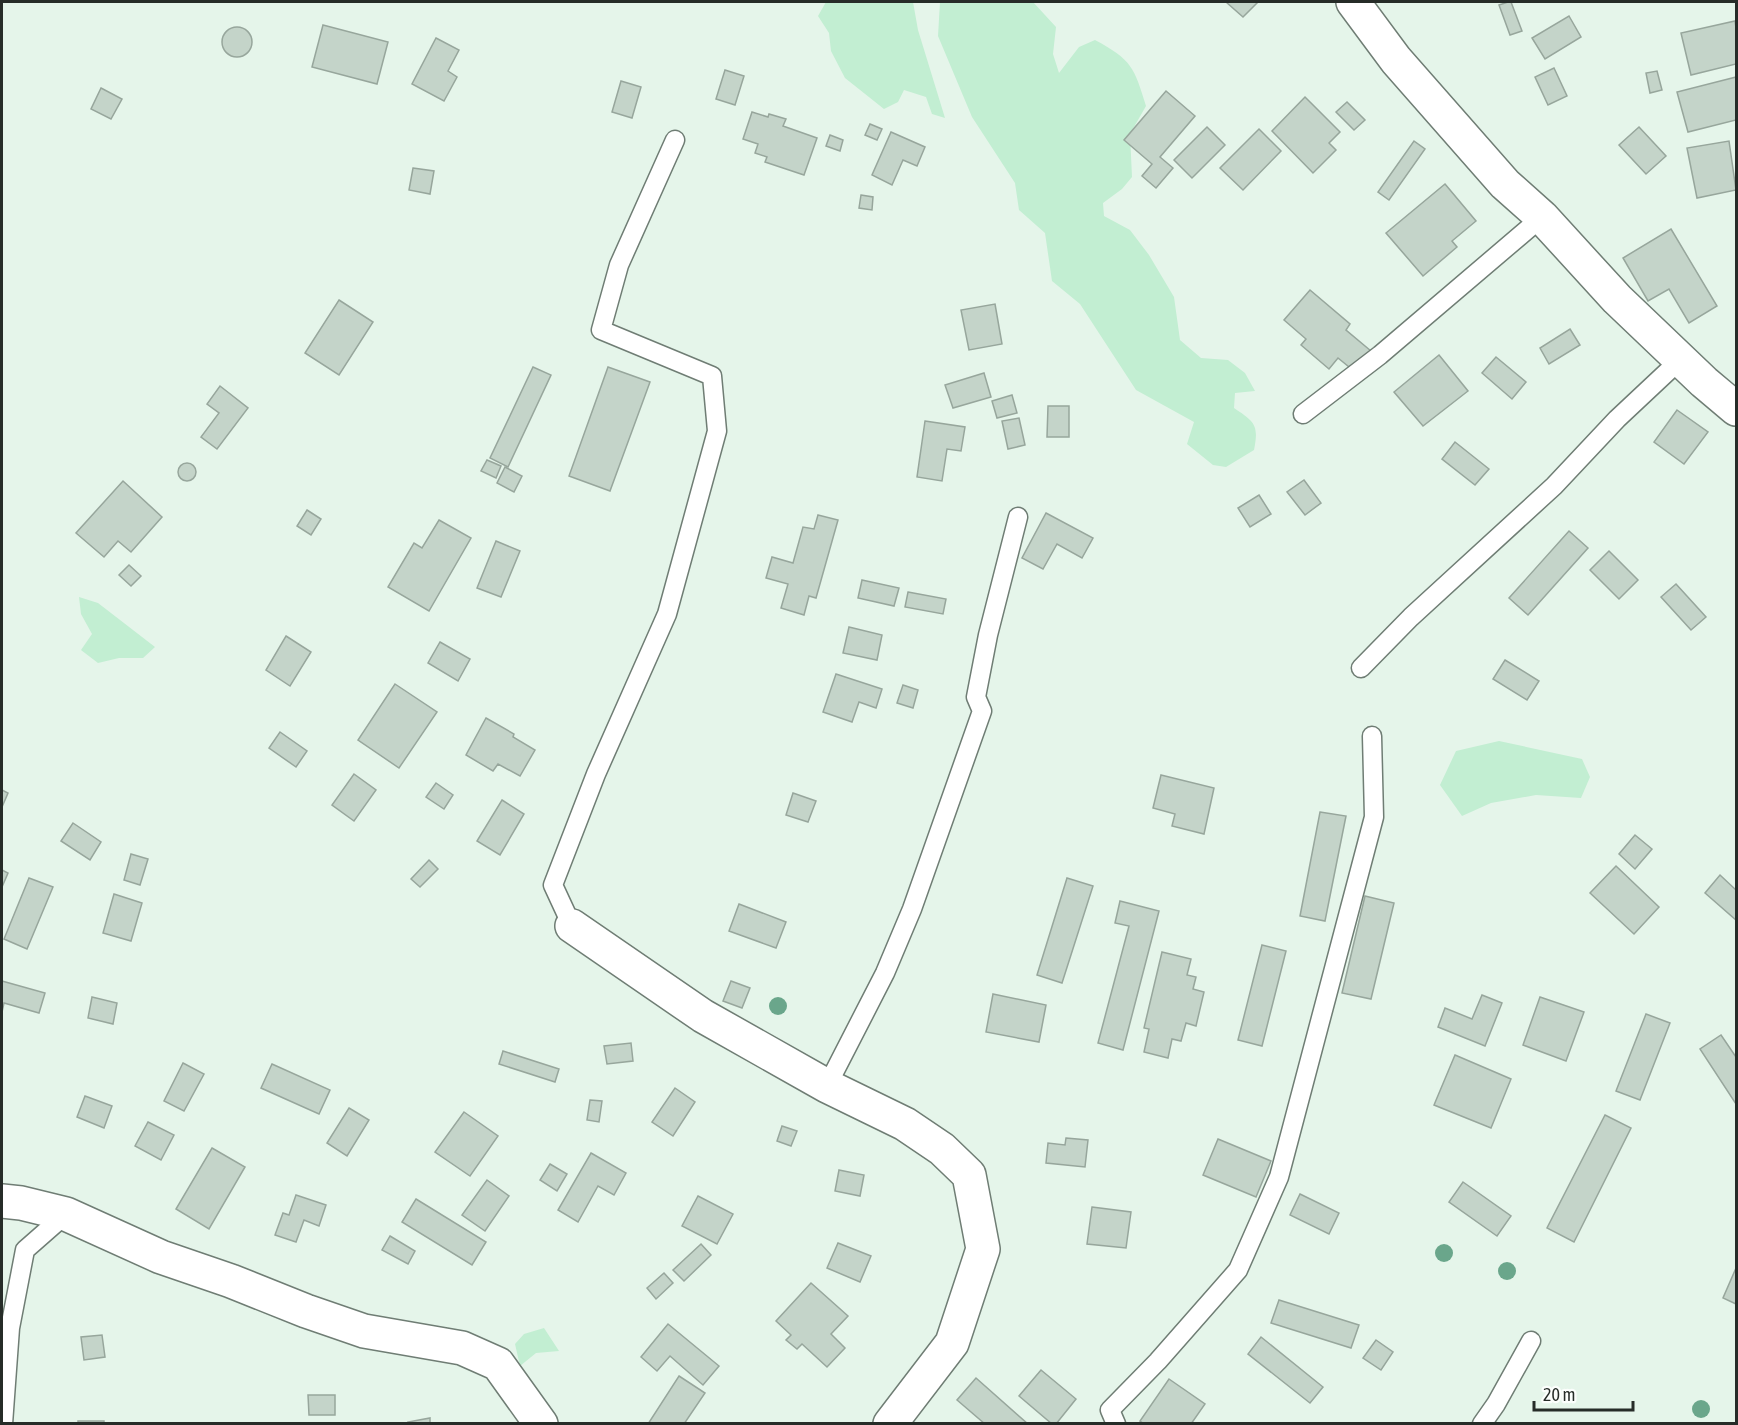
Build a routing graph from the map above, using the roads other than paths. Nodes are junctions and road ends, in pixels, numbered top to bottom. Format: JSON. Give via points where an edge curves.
{"nodes":[{"id":1,"x":1353,"y":2,"type":"edge"},
{"id":2,"x":675,"y":140,"type":"dead end"},
{"id":3,"x":1542,"y":217,"type":"junction"},
{"id":4,"x":1681,"y":359,"type":"junction"},
{"id":5,"x":1737,"y":409,"type":"edge"},
{"id":6,"x":1303,"y":414,"type":"dead end"},
{"id":7,"x":1018,"y":517,"type":"dead end"},
{"id":8,"x":1361,"y":668,"type":"dead end"},
{"id":9,"x":1372,"y":736,"type":"dead end"},
{"id":10,"x":572,"y":926,"type":"joint"},
{"id":11,"x":827,"y":1086,"type":"junction"},
{"id":12,"x":2,"y":1201,"type":"edge"},
{"id":13,"x":66,"y":1214,"type":"junction"},
{"id":14,"x":1531,"y":1341,"type":"dead end"},
{"id":15,"x":3,"y":1424,"type":"edge"},
{"id":16,"x":541,"y":1424,"type":"edge"},
{"id":17,"x":890,"y":1424,"type":"edge"},
{"id":18,"x":1116,"y":1424,"type":"edge"},
{"id":19,"x":1482,"y":1424,"type":"edge"}],
"edges":[{"from":1,"to":3,"type":"street","via":[[1396,60],[1505,184]]},
{"from":2,"to":10,"type":"lane","via":[[619,265],[602,330],[712,376],[717,431],[667,614],[596,774],[553,885]]},
{"from":3,"to":4,"type":"street","via":[[1617,299]]},
{"from":3,"to":6,"type":"lane","via":[[1380,355]]},
{"from":4,"to":5,"type":"street"},
{"from":4,"to":8,"type":"lane","via":[[1554,486],[1411,616]]},
{"from":7,"to":11,"type":"lane","via":[[976,697],[982,711],[912,909],[885,973]]},
{"from":9,"to":18,"type":"lane","via":[[1374,817],[1279,1177],[1238,1270],[1110,1410]]},
{"from":10,"to":11,"type":"street","via":[[703,1016]]},
{"from":11,"to":17,"type":"street","via":[[905,1124],[942,1149],[969,1175],[983,1250],[952,1343]]},
{"from":12,"to":13,"type":"street"},
{"from":13,"to":15,"type":"lane","via":[[25,1250],[10,1328]]},
{"from":13,"to":16,"type":"street","via":[[161,1257],[325,1318],[364,1331],[462,1348],[498,1364]]},
{"from":14,"to":19,"type":"lane"}]}
